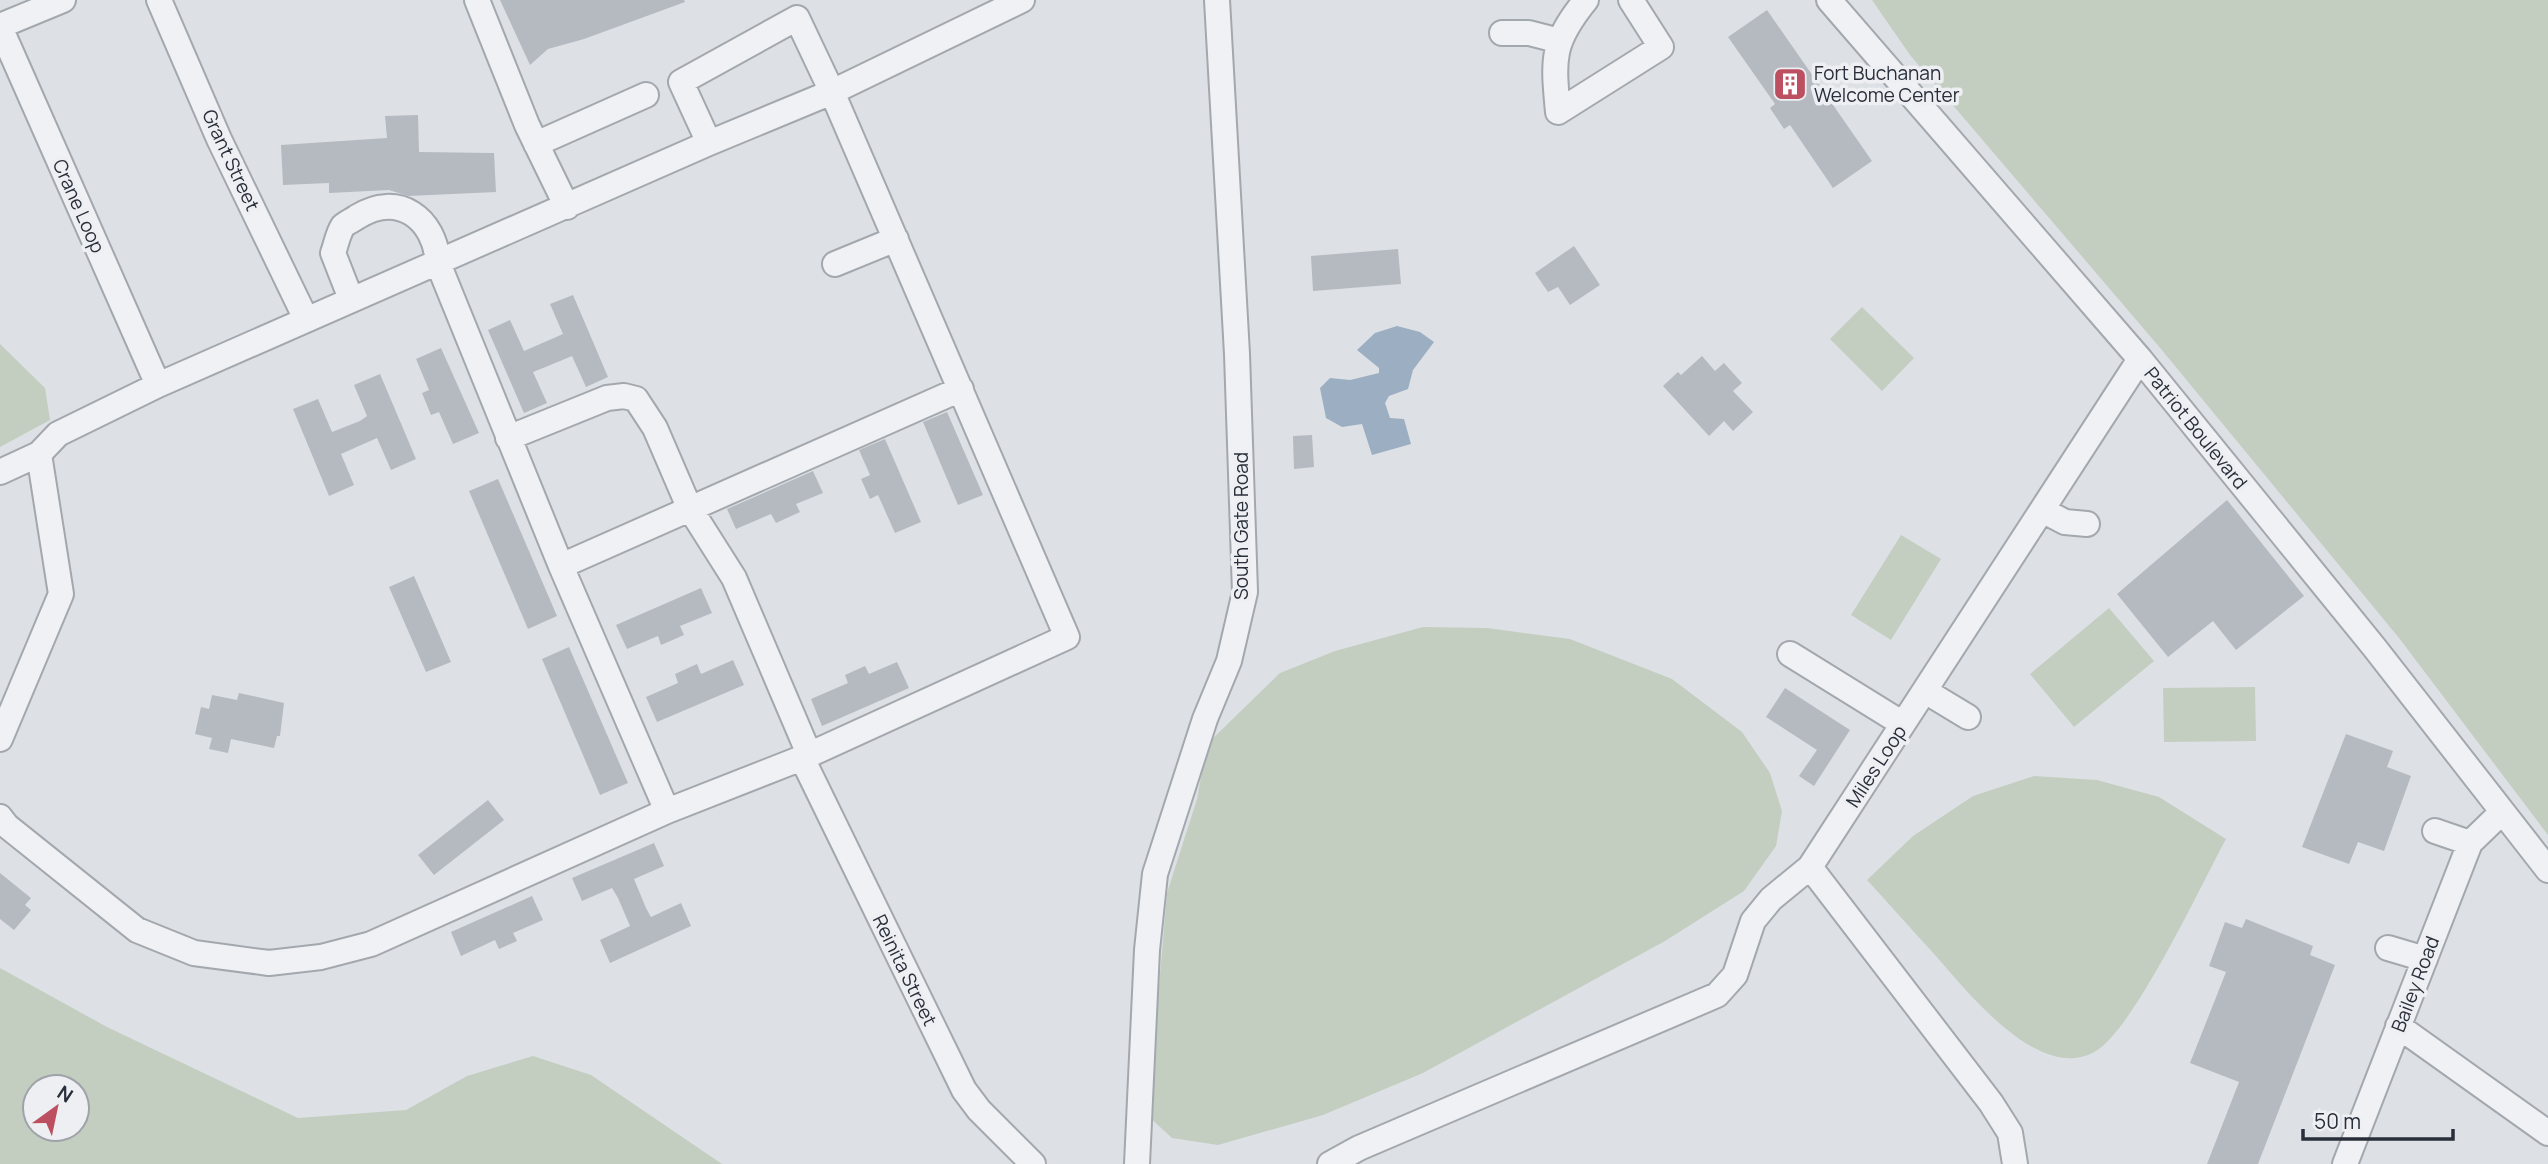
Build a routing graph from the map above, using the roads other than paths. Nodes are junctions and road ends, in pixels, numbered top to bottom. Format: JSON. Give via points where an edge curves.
{"nodes":[{"id":1,"x":63,"y":0,"type":"edge"},
{"id":2,"x":159,"y":0,"type":"edge"},
{"id":3,"x":477,"y":0,"type":"edge"},
{"id":4,"x":1217,"y":0,"type":"edge"},
{"id":5,"x":1586,"y":0,"type":"edge"},
{"id":6,"x":1631,"y":0,"type":"edge"},
{"id":7,"x":1829,"y":0,"type":"edge"},
{"id":8,"x":1022,"y":1,"type":"edge"},
{"id":9,"x":0,"y":27,"type":"edge"},
{"id":10,"x":1502,"y":33,"type":"dead end"},
{"id":11,"x":1560,"y":41,"type":"junction"},
{"id":12,"x":832,"y":92,"type":"junction"},
{"id":13,"x":646,"y":95,"type":"dead end"},
{"id":14,"x":709,"y":143,"type":"junction"},
{"id":15,"x":536,"y":145,"type":"junction"},
{"id":16,"x":567,"y":207,"type":"junction"},
{"id":17,"x":896,"y":239,"type":"junction"},
{"id":18,"x":438,"y":262,"type":"junction"},
{"id":19,"x":835,"y":264,"type":"dead end"},
{"id":20,"x":351,"y":299,"type":"junction"},
{"id":21,"x":306,"y":318,"type":"junction"},
{"id":22,"x":2140,"y":359,"type":"junction"},
{"id":23,"x":158,"y":385,"type":"junction"},
{"id":24,"x":961,"y":389,"type":"junction"},
{"id":25,"x":508,"y":438,"type":"junction"},
{"id":26,"x":39,"y":454,"type":"junction"},
{"id":27,"x":0,"y":472,"type":"edge"},
{"id":28,"x":689,"y":507,"type":"junction"},
{"id":29,"x":2042,"y":509,"type":"junction"},
{"id":30,"x":2087,"y":524,"type":"dead end"},
{"id":31,"x":561,"y":566,"type":"junction"},
{"id":32,"x":1790,"y":654,"type":"dead end"},
{"id":33,"x":1925,"y":691,"type":"junction"},
{"id":34,"x":1968,"y":717,"type":"dead end"},
{"id":35,"x":1903,"y":724,"type":"junction"},
{"id":36,"x":0,"y":739,"type":"edge"},
{"id":37,"x":805,"y":756,"type":"junction"},
{"id":38,"x":667,"y":811,"type":"junction"},
{"id":39,"x":2501,"y":813,"type":"junction"},
{"id":40,"x":0,"y":817,"type":"edge"},
{"id":41,"x":2435,"y":831,"type":"dead end"},
{"id":42,"x":2470,"y":843,"type":"junction"},
{"id":43,"x":1810,"y":867,"type":"junction"},
{"id":44,"x":2548,"y":870,"type":"edge"},
{"id":45,"x":2388,"y":948,"type":"dead end"},
{"id":46,"x":2425,"y":959,"type":"junction"},
{"id":47,"x":2398,"y":1026,"type":"junction"},
{"id":48,"x":2548,"y":1133,"type":"edge"},
{"id":49,"x":1033,"y":1164,"type":"edge"},
{"id":50,"x":1137,"y":1164,"type":"edge"},
{"id":51,"x":1330,"y":1164,"type":"edge"},
{"id":52,"x":2015,"y":1164,"type":"edge"},
{"id":53,"x":2344,"y":1164,"type":"edge"}],
"edges":[{"from":1,"to":9,"type":"street"},
{"from":2,"to":21,"type":"street","name":"Grant Street","via":[[219,139]]},
{"from":3,"to":15,"type":"street"},
{"from":4,"to":50,"type":"street","name":"South Gate Road","via":[[1245,592],[1229,661],[1205,719],[1155,874]]},
{"from":5,"to":11,"type":"street"},
{"from":6,"to":11,"type":"street","via":[[1661,47],[1558,112],[1553,59]]},
{"from":7,"to":22,"type":"street","name":"Patriot Boulevard"},
{"from":8,"to":12,"type":"street"},
{"from":9,"to":23,"type":"street","name":"Crane Loop"},
{"from":10,"to":11,"type":"street","via":[[1529,33]]},
{"from":12,"to":14,"type":"street"},
{"from":12,"to":14,"type":"street","via":[[797,18],[681,82]]},
{"from":12,"to":17,"type":"street"},
{"from":13,"to":15,"type":"street"},
{"from":14,"to":16,"type":"street"},
{"from":15,"to":16,"type":"street"},
{"from":16,"to":18,"type":"street"},
{"from":17,"to":19,"type":"street"},
{"from":17,"to":24,"type":"street"},
{"from":18,"to":20,"type":"street"},
{"from":18,"to":20,"type":"street","via":[[436,243],[419,217],[392,205],[366,211],[344,226],[333,253]]},
{"from":18,"to":25,"type":"street"},
{"from":20,"to":21,"type":"street"},
{"from":21,"to":23,"type":"street"},
{"from":22,"to":29,"type":"street","name":"Miles Loop"},
{"from":22,"to":39,"type":"street","name":"Patriot Boulevard","via":[[2374,647]]},
{"from":23,"to":26,"type":"street","via":[[58,434]]},
{"from":24,"to":28,"type":"street"},
{"from":24,"to":37,"type":"street","via":[[1067,637]]},
{"from":25,"to":28,"type":"street","name":"Reinita Street","via":[[607,398],[636,399],[655,428]]},
{"from":25,"to":31,"type":"street"},
{"from":26,"to":27,"type":"street"},
{"from":26,"to":36,"type":"street","via":[[61,594]]},
{"from":28,"to":31,"type":"street"},
{"from":28,"to":37,"type":"street","name":"Reinita Street","via":[[734,578]]},
{"from":29,"to":30,"type":"street","via":[[2065,522]]},
{"from":29,"to":33,"type":"street","name":"Miles Loop"},
{"from":31,"to":38,"type":"street"},
{"from":32,"to":35,"type":"street"},
{"from":33,"to":34,"type":"street"},
{"from":33,"to":35,"type":"street","name":"Miles Loop"},
{"from":35,"to":43,"type":"street","name":"Miles Loop"},
{"from":37,"to":38,"type":"street"},
{"from":37,"to":49,"type":"street","name":"Reinita Street","via":[[964,1090]]},
{"from":38,"to":40,"type":"street","via":[[370,944],[321,957],[269,963],[194,953],[137,930]]},
{"from":39,"to":42,"type":"street","name":"Bailey Road"},
{"from":39,"to":44,"type":"street","name":"Patriot Boulevard"},
{"from":41,"to":42,"type":"street"},
{"from":42,"to":46,"type":"street","name":"Bailey Road"},
{"from":43,"to":51,"type":"street","name":"Miles Loop","via":[[1752,921],[1735,975],[1717,995]]},
{"from":43,"to":52,"type":"street","via":[[1992,1103],[2010,1133]]},
{"from":45,"to":46,"type":"street"},
{"from":46,"to":47,"type":"street","name":"Bailey Road"},
{"from":47,"to":48,"type":"street"},
{"from":47,"to":53,"type":"street","name":"Bailey Road"}]}
